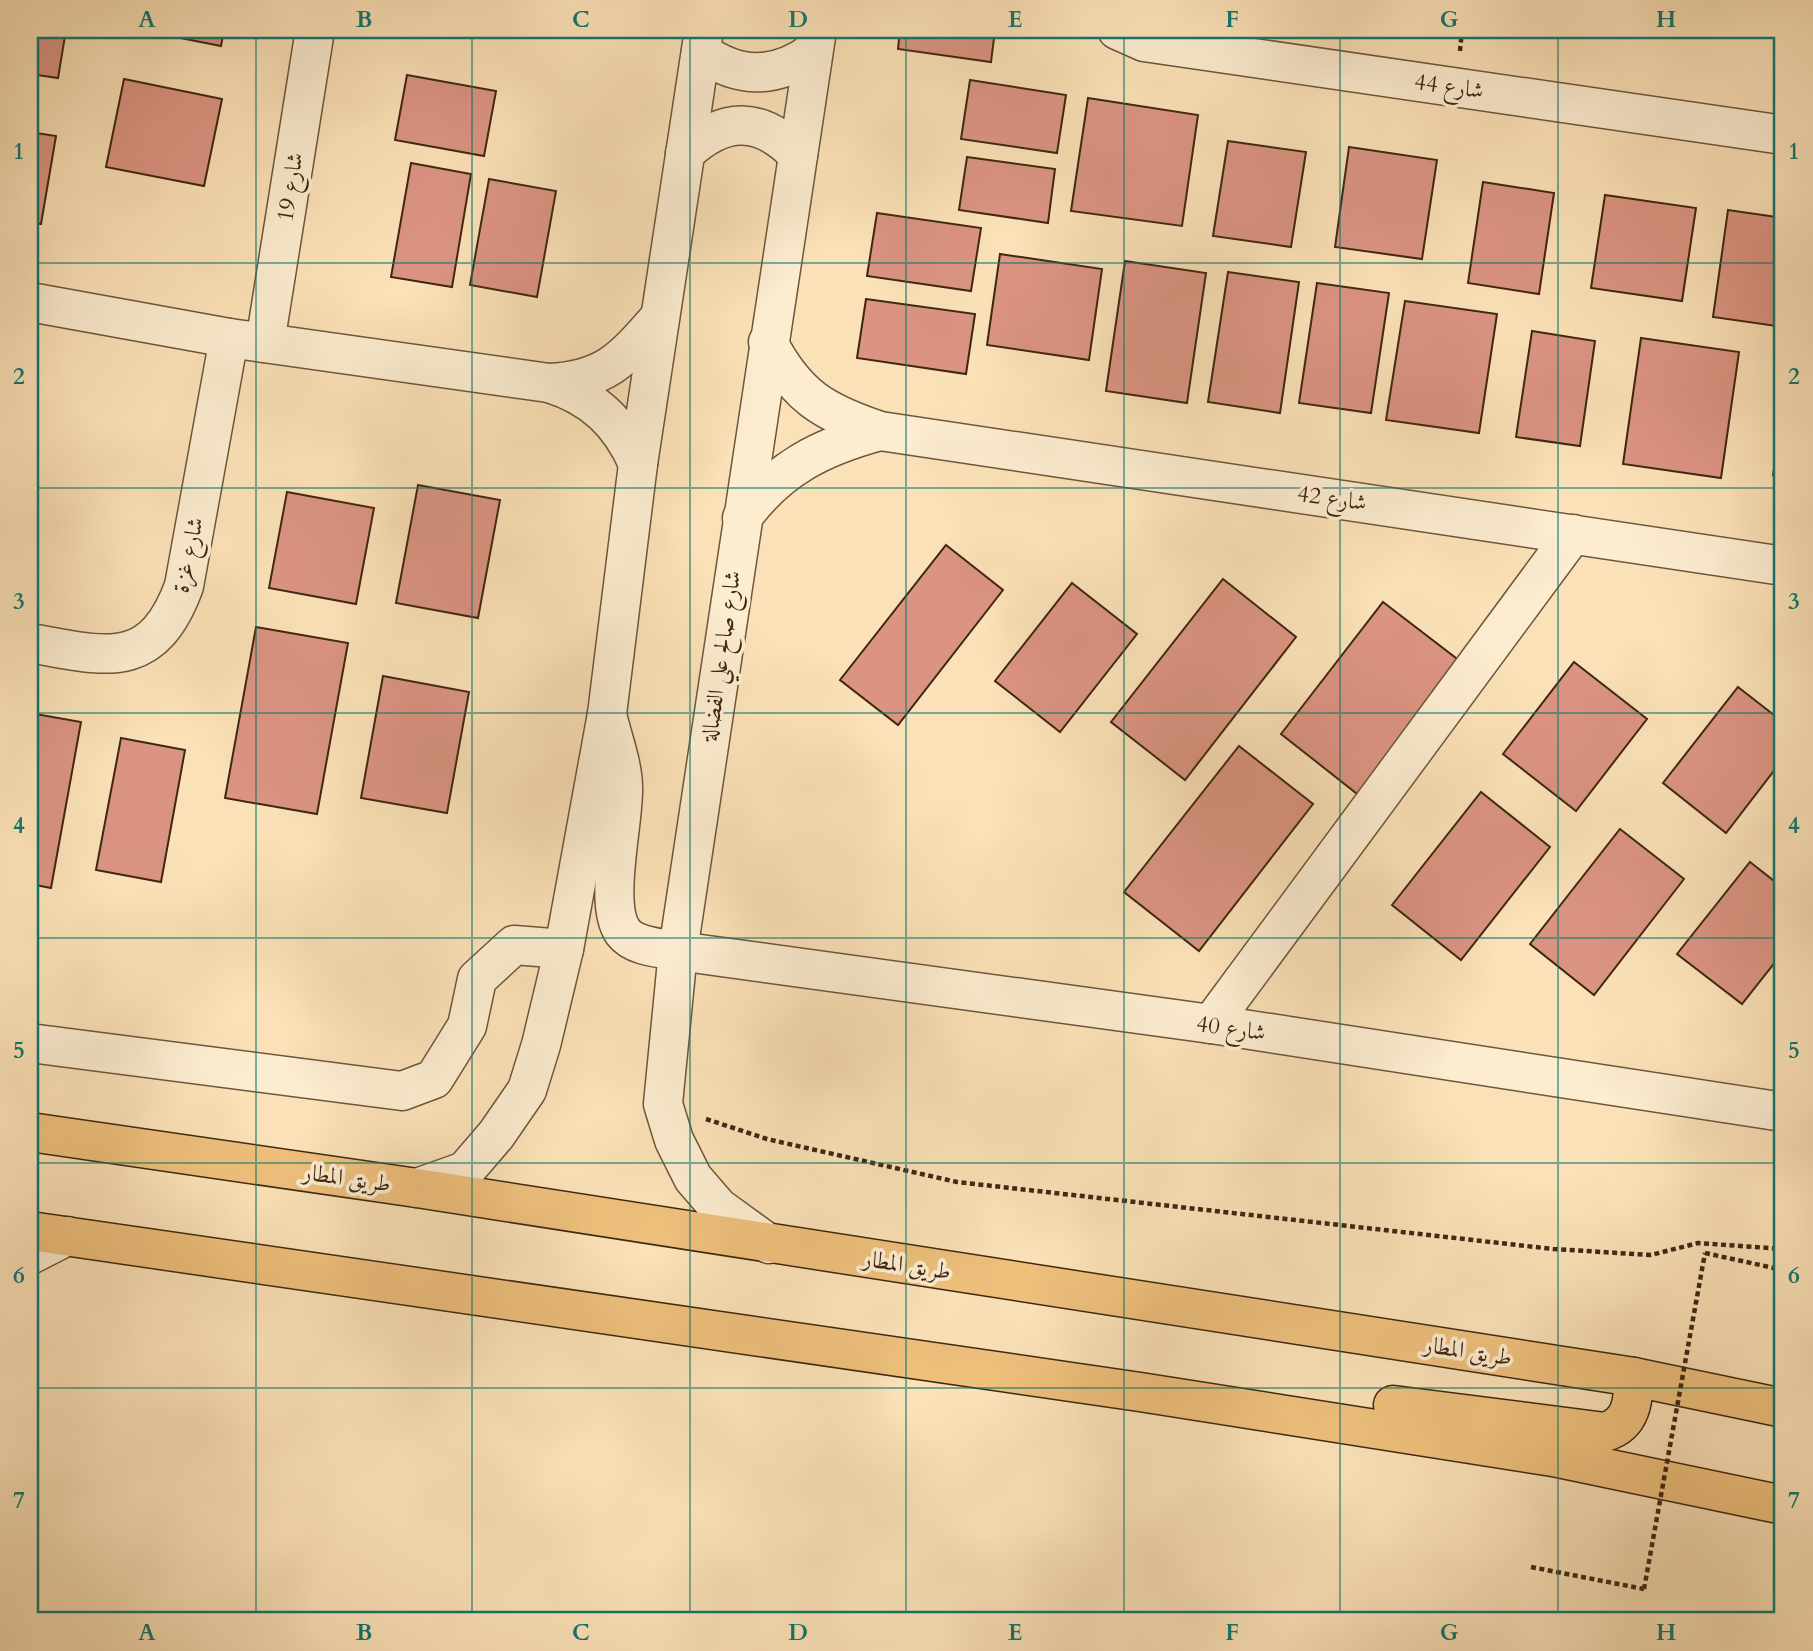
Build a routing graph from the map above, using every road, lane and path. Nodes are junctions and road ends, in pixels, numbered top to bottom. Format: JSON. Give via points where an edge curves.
{"nodes":[{"id":1,"x":315,"y":30,"type":"edge"},
{"id":2,"x":1117,"y":30,"type":"edge"},
{"id":3,"x":702,"y":41,"type":"edge"},
{"id":4,"x":815,"y":41,"type":"edge"},
{"id":5,"x":1783,"y":135,"type":"edge"},
{"id":6,"x":685,"y":153,"type":"junction"},
{"id":7,"x":798,"y":155,"type":"junction"},
{"id":8,"x":30,"y":302,"type":"edge"},
{"id":9,"x":660,"y":317,"type":"junction"},
{"id":10,"x":247,"y":341,"type":"junction"},
{"id":11,"x":768,"y":342,"type":"junction"},
{"id":12,"x":550,"y":383,"type":"junction"},
{"id":13,"x":880,"y":431,"type":"junction"},
{"id":14,"x":638,"y":464,"type":"junction"},
{"id":15,"x":742,"y":518,"type":"junction"},
{"id":16,"x":1573,"y":534,"type":"junction"},
{"id":17,"x":1783,"y":566,"type":"edge"},
{"id":18,"x":30,"y":643,"type":"edge"},
{"id":19,"x":607,"y":714,"type":"junction"},
{"id":20,"x":564,"y":949,"type":"junction"},
{"id":21,"x":678,"y":951,"type":"junction"},
{"id":22,"x":1210,"y":1024,"type":"junction"},
{"id":23,"x":30,"y":1042,"type":"edge"},
{"id":24,"x":663,"y":1104,"type":"junction"},
{"id":25,"x":1783,"y":1112,"type":"edge"},
{"id":26,"x":30,"y":1132,"type":"edge"},
{"id":27,"x":417,"y":1188,"type":"junction"},
{"id":28,"x":30,"y":1231,"type":"edge"},
{"id":29,"x":67,"y":1236,"type":"junction"},
{"id":30,"x":769,"y":1244,"type":"junction"},
{"id":31,"x":1783,"y":1249,"type":"edge"},
{"id":32,"x":30,"y":1255,"type":"edge"},
{"id":33,"x":1783,"y":1270,"type":"edge"},
{"id":34,"x":1634,"y":1377,"type":"junction"},
{"id":35,"x":1140,"y":1392,"type":"junction"},
{"id":36,"x":1783,"y":1408,"type":"edge"},
{"id":37,"x":1783,"y":1505,"type":"edge"},
{"id":38,"x":1531,"y":1567,"type":"dead end"}],
"edges":[{"from":1,"to":10,"type":"street","name":"شارع 19"},
{"from":2,"to":5,"type":"street","name":"شارع 44","via":[[1144,42]]},
{"from":3,"to":4,"type":"street","via":[[727,67],[757,74],[796,64]]},
{"from":3,"to":6,"type":"street"},
{"from":4,"to":7,"type":"street","name":"شارع صالح علي الفضالة"},
{"from":6,"to":7,"type":"street","via":[[711,133],[742,125],[773,134]]},
{"from":6,"to":9,"type":"street"},
{"from":7,"to":11,"type":"street","name":"شارع صالح علي الفضالة"},
{"from":8,"to":10,"type":"street"},
{"from":9,"to":12,"type":"street","via":[[607,370],[578,382]]},
{"from":9,"to":14,"type":"street"},
{"from":10,"to":12,"type":"street"},
{"from":10,"to":18,"type":"street","name":"شارع غزة","via":[[184,586],[176,609],[161,630],[139,649],[121,654],[97,655]]},
{"from":11,"to":13,"type":"street","name":"شارع 42","via":[[786,375],[807,395],[831,412]]},
{"from":11,"to":15,"type":"street","name":"شارع صالح علي الفضالة"},
{"from":12,"to":14,"type":"street","via":[[576,391],[600,408],[619,428]]},
{"from":13,"to":15,"type":"street","name":"شارع 42","via":[[824,449],[788,470],[762,490]]},
{"from":13,"to":16,"type":"street","name":"شارع 42"},
{"from":14,"to":19,"type":"street"},
{"from":15,"to":21,"type":"street","name":"شارع صالح علي الفضالة"},
{"from":16,"to":17,"type":"street","name":"شارع 42"},
{"from":16,"to":22,"type":"street"},
{"from":19,"to":20,"type":"street"},
{"from":19,"to":21,"type":"street","name":"شارع 40","via":[[623,786],[615,882],[617,922],[637,943]]},
{"from":20,"to":23,"type":"street","via":[[514,945],[477,979],[467,1026],[434,1079],[402,1091]]},
{"from":20,"to":27,"type":"street","via":[[527,1090],[466,1171]]},
{"from":21,"to":22,"type":"street","name":"شارع 40"},
{"from":21,"to":24,"type":"street","name":"شارع صالح علي الفضالة"},
{"from":22,"to":25,"type":"street","name":"شارع 40"},
{"from":24,"to":30,"type":"street","name":"شارع صالح علي الفضالة","via":[[693,1178],[718,1207]]},
{"from":24,"to":31,"type":"path","via":[[767,1139],[957,1182],[1553,1249],[1651,1255],[1698,1243]]},
{"from":26,"to":27,"type":"highway","name":"طريق المطار"},
{"from":27,"to":30,"type":"highway","name":"طريق المطار"},
{"from":28,"to":29,"type":"highway"},
{"from":29,"to":32,"type":"street"},
{"from":29,"to":35,"type":"highway"},
{"from":30,"to":34,"type":"highway","name":"طريق المطار"},
{"from":33,"to":38,"type":"path","bridge":true,"via":[[1705,1253],[1644,1589]]},
{"from":34,"to":35,"type":"highway","via":[[1624,1422],[1598,1433],[1271,1388],[1218,1386]]},
{"from":34,"to":36,"type":"highway","name":"طريق المطار"},
{"from":35,"to":37,"type":"highway","via":[[1553,1457]]}]}
